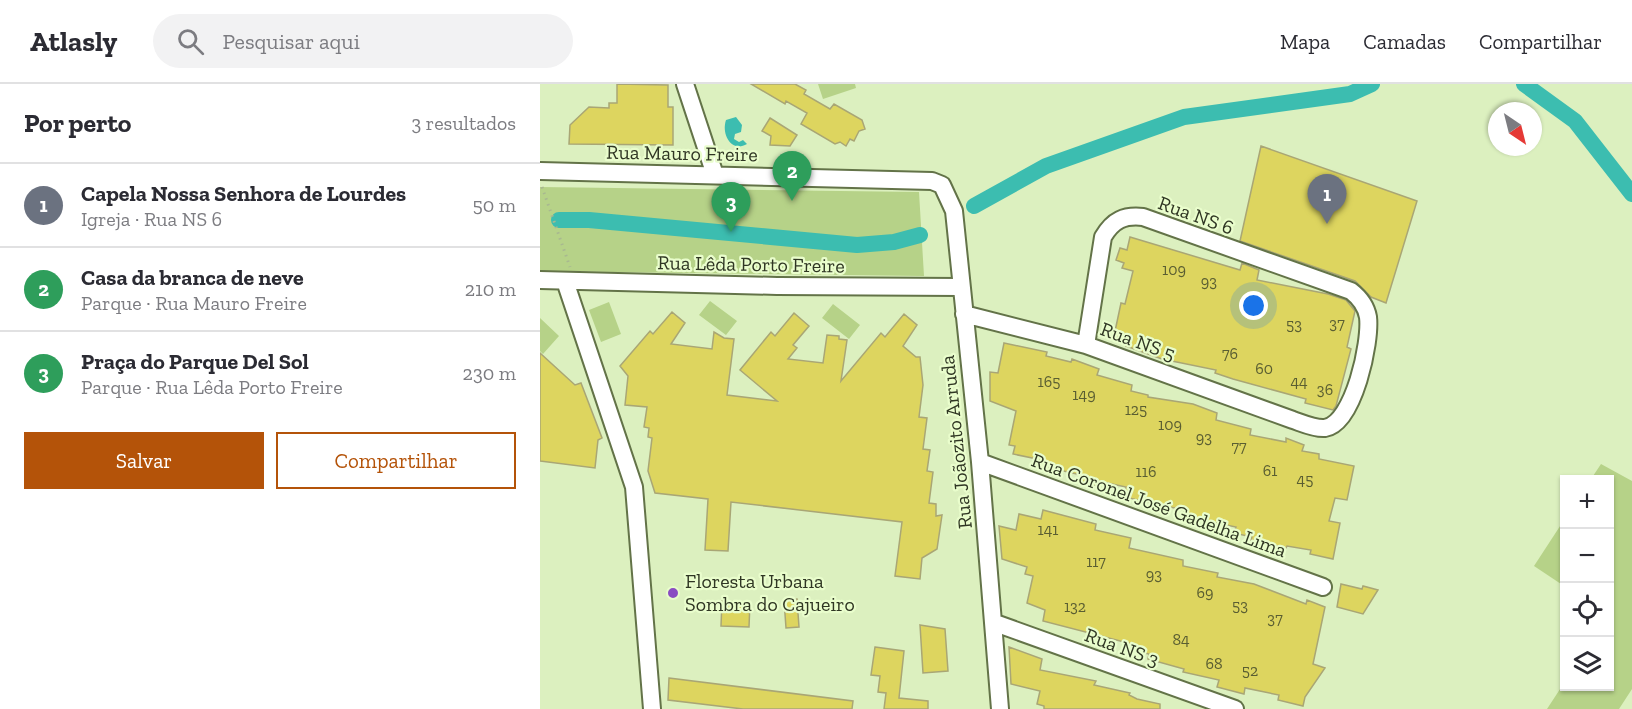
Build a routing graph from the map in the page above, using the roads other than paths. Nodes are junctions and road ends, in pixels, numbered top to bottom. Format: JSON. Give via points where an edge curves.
{"nodes":[{"id":1,"x":685,"y":84,"type":"edge"},
{"id":2,"x":715,"y":175,"type":"junction"},
{"id":3,"x":541,"y":179,"type":"edge"},
{"id":4,"x":932,"y":181,"type":"joint"},
{"id":5,"x":568,"y":276,"type":"junction"},
{"id":6,"x":540,"y":280,"type":"edge"},
{"id":7,"x":961,"y":287,"type":"junction"},
{"id":8,"x":1352,"y":291,"type":"joint"},
{"id":9,"x":964,"y":314,"type":"junction"},
{"id":10,"x":1086,"y":345,"type":"junction"},
{"id":11,"x":981,"y":462,"type":"junction"},
{"id":12,"x":1323,"y":586,"type":"dead end"},
{"id":13,"x":995,"y":623,"type":"junction"},
{"id":14,"x":652,"y":709,"type":"edge"},
{"id":15,"x":1000,"y":709,"type":"edge"},
{"id":16,"x":1235,"y":709,"type":"edge"}],
"edges":[{"from":1,"to":2,"type":"street"},
{"from":2,"to":3,"type":"street","name":"Rua Mauro Freire"},
{"from":2,"to":4,"type":"street","name":"Rua Mauro Freire"},
{"from":4,"to":7,"type":"street","name":"Rua Joãozito Arruda","via":[[942,185],[954,211]]},
{"from":5,"to":6,"type":"street","name":"Rua Lêda Porto Freire"},
{"from":5,"to":7,"type":"street","name":"Rua Lêda Porto Freire","via":[[777,286]]},
{"from":5,"to":14,"type":"street","via":[[634,487]]},
{"from":7,"to":9,"type":"street","name":"Rua Joãozito Arruda"},
{"from":8,"to":10,"type":"street","name":"Rua NS 6","via":[[1143,218],[1124,217],[1109,225],[1102,237]]},
{"from":8,"to":10,"type":"street","name":"Rua NS 5","via":[[1365,306],[1367,346],[1348,408],[1335,423],[1324,428]]},
{"from":9,"to":10,"type":"street","name":"Rua NS 5"},
{"from":9,"to":11,"type":"street","name":"Rua Joãozito Arruda"},
{"from":11,"to":12,"type":"street","name":"Rua Coronel José Gadelha Lima"},
{"from":11,"to":13,"type":"street","name":"Rua Joãozito Arruda"},
{"from":13,"to":15,"type":"street","name":"Rua Joãozito Arruda"},
{"from":13,"to":16,"type":"street","name":"Rua NS 3"}]}
